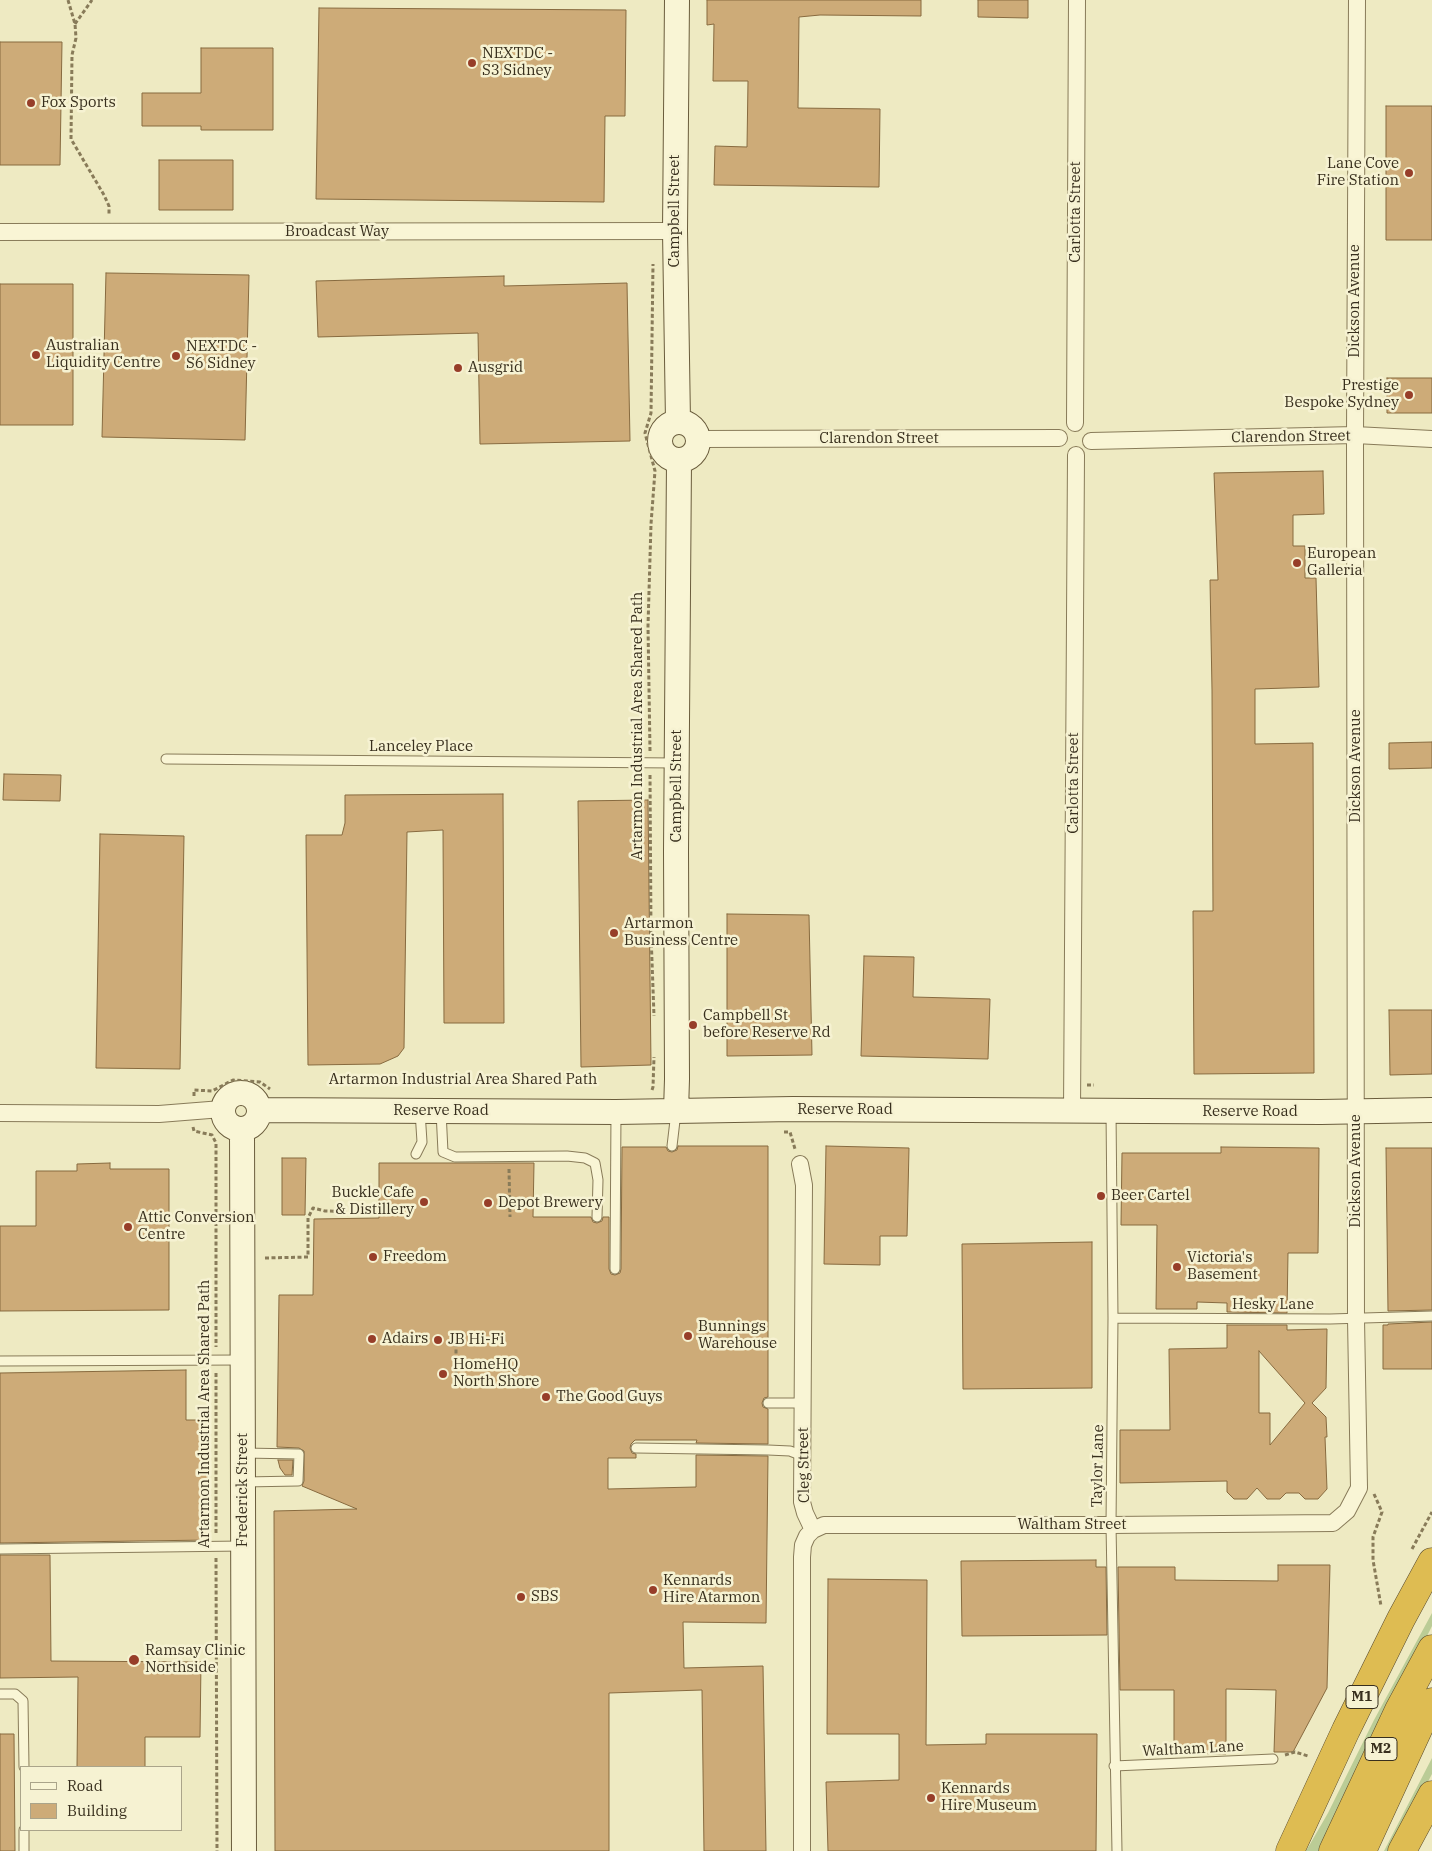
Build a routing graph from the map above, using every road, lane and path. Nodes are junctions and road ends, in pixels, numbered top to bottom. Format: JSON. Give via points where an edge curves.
{"nodes":[{"id":1,"x":68,"y":0,"type":"edge"},
{"id":2,"x":92,"y":0,"type":"edge"},
{"id":3,"x":677,"y":0,"type":"edge"},
{"id":4,"x":1077,"y":0,"type":"edge"},
{"id":5,"x":1357,"y":0,"type":"edge"},
{"id":6,"x":75,"y":24,"type":"junction"},
{"id":7,"x":108,"y":206,"type":"dead end"},
{"id":8,"x":664,"y":231,"type":"junction"},
{"id":9,"x":0,"y":232,"type":"edge"},
{"id":10,"x":678,"y":422,"type":"junction"},
{"id":11,"x":1075,"y":423,"type":"junction"},
{"id":12,"x":1355,"y":436,"type":"junction"},
{"id":13,"x":1059,"y":438,"type":"junction"},
{"id":14,"x":1432,"y":438,"type":"edge"},
{"id":15,"x":698,"y":439,"type":"junction"},
{"id":16,"x":1091,"y":440,"type":"junction"},
{"id":17,"x":1076,"y":455,"type":"junction"},
{"id":18,"x":679,"y":461,"type":"junction"},
{"id":19,"x":166,"y":759,"type":"dead end"},
{"id":20,"x":650,"y":763,"type":"junction"},
{"id":21,"x":677,"y":763,"type":"junction"},
{"id":22,"x":654,"y":1018,"type":"dead end"},
{"id":23,"x":654,"y":1053,"type":"dead end"},
{"id":24,"x":273,"y":1091,"type":"dead end"},
{"id":25,"x":651,"y":1093,"type":"dead end"},
{"id":26,"x":222,"y":1109,"type":"junction"},
{"id":27,"x":259,"y":1110,"type":"junction"},
{"id":28,"x":1432,"y":1110,"type":"edge"},
{"id":29,"x":430,"y":1111,"type":"junction"},
{"id":30,"x":1072,"y":1111,"type":"junction"},
{"id":31,"x":1110,"y":1111,"type":"junction"},
{"id":32,"x":193,"y":1112,"type":"junction"},
{"id":33,"x":616,"y":1112,"type":"junction"},
{"id":34,"x":676,"y":1112,"type":"junction"},
{"id":35,"x":1356,"y":1112,"type":"junction"},
{"id":36,"x":0,"y":1114,"type":"edge"},
{"id":37,"x":242,"y":1130,"type":"junction"},
{"id":38,"x":672,"y":1146,"type":"dead end"},
{"id":39,"x":416,"y":1154,"type":"dead end"},
{"id":40,"x":508,"y":1156,"type":"junction"},
{"id":41,"x":800,"y":1164,"type":"dead end"},
{"id":42,"x":379,"y":1212,"type":"dead end"},
{"id":43,"x":510,"y":1217,"type":"dead end"},
{"id":44,"x":597,"y":1217,"type":"dead end"},
{"id":45,"x":266,"y":1258,"type":"dead end"},
{"id":46,"x":615,"y":1269,"type":"dead end"},
{"id":47,"x":1432,"y":1316,"type":"edge"},
{"id":48,"x":1113,"y":1318,"type":"junction"},
{"id":49,"x":1356,"y":1319,"type":"junction"},
{"id":50,"x":456,"y":1343,"type":"dead end"},
{"id":51,"x":0,"y":1360,"type":"edge"},
{"id":52,"x":216,"y":1360,"type":"junction"},
{"id":53,"x":243,"y":1360,"type":"junction"},
{"id":54,"x":456,"y":1377,"type":"dead end"},
{"id":55,"x":768,"y":1403,"type":"dead end"},
{"id":56,"x":803,"y":1403,"type":"junction"},
{"id":57,"x":636,"y":1448,"type":"dead end"},
{"id":58,"x":243,"y":1453,"type":"junction"},
{"id":59,"x":803,"y":1456,"type":"junction"},
{"id":60,"x":243,"y":1482,"type":"junction"},
{"id":61,"x":1359,"y":1488,"type":"junction"},
{"id":62,"x":1333,"y":1523,"type":"joint"},
{"id":63,"x":1111,"y":1525,"type":"junction"},
{"id":64,"x":813,"y":1530,"type":"junction"},
{"id":65,"x":243,"y":1546,"type":"junction"},
{"id":66,"x":216,"y":1547,"type":"junction"},
{"id":67,"x":0,"y":1549,"type":"edge"},
{"id":68,"x":1432,"y":1562,"type":"edge"},
{"id":69,"x":1432,"y":1598,"type":"edge"},
{"id":70,"x":1381,"y":1607,"type":"dead end"},
{"id":71,"x":1432,"y":1649,"type":"edge"},
{"id":72,"x":0,"y":1694,"type":"edge"},
{"id":73,"x":1432,"y":1702,"type":"edge"},
{"id":74,"x":1432,"y":1736,"type":"edge"},
{"id":75,"x":1308,"y":1756,"type":"dead end"},
{"id":76,"x":1273,"y":1758,"type":"joint"},
{"id":77,"x":24,"y":1766,"type":"edge"},
{"id":78,"x":1114,"y":1766,"type":"junction"},
{"id":79,"x":1432,"y":1795,"type":"edge"},
{"id":80,"x":24,"y":1831,"type":"edge"},
{"id":81,"x":1294,"y":1843,"type":"edge"},
{"id":82,"x":24,"y":1851,"type":"edge"},
{"id":83,"x":217,"y":1851,"type":"edge"},
{"id":84,"x":244,"y":1851,"type":"edge"},
{"id":85,"x":802,"y":1851,"type":"edge"},
{"id":86,"x":1116,"y":1851,"type":"edge"},
{"id":87,"x":1333,"y":1851,"type":"edge"},
{"id":88,"x":1362,"y":1851,"type":"edge"},
{"id":89,"x":1367,"y":1851,"type":"edge"},
{"id":90,"x":1402,"y":1851,"type":"edge"}],
"edges":[{"from":1,"to":6,"type":"path"},
{"from":2,"to":6,"type":"path"},
{"from":3,"to":8,"type":"street","name":"Campbell Street"},
{"from":4,"to":11,"type":"street","name":"Carlotta Street"},
{"from":5,"to":12,"type":"street","name":"Dickson Avenue"},
{"from":6,"to":7,"type":"path","via":[[71,139]]},
{"from":8,"to":9,"type":"street","name":"Broadcast Way"},
{"from":8,"to":10,"type":"street","name":"Campbell Street"},
{"from":8,"to":20,"type":"path","name":"Artarmon Industrial Area Shared Path","via":[[653,329],[651,413],[645,433],[654,471],[648,626]]},
{"from":10,"to":15,"type":"street","via":[[689,425]]},
{"from":10,"to":18,"type":"street","via":[[666,427],[660,439],[666,456]]},
{"from":11,"to":13,"type":"street","via":[[1064,428]]},
{"from":11,"to":16,"type":"street","via":[[1085,427]]},
{"from":12,"to":14,"type":"street","name":"Clarendon Street"},
{"from":12,"to":16,"type":"street","name":"Clarendon Street"},
{"from":12,"to":35,"type":"street","name":"Dickson Avenue"},
{"from":13,"to":15,"type":"street","name":"Clarendon Street"},
{"from":13,"to":17,"type":"street","via":[[1066,452]]},
{"from":15,"to":18,"type":"street","via":[[695,452]]},
{"from":16,"to":17,"type":"street","via":[[1086,451]]},
{"from":17,"to":30,"type":"street","name":"Carlotta Street"},
{"from":18,"to":21,"type":"street","name":"Campbell Street"},
{"from":19,"to":20,"type":"lane","name":"Lanceley Place"},
{"from":20,"to":21,"type":"lane","name":"Lanceley Place"},
{"from":20,"to":22,"type":"path","name":"Artarmon Industrial Area Shared Path"},
{"from":21,"to":34,"type":"street","name":"Campbell Street"},
{"from":23,"to":25,"type":"path"},
{"from":24,"to":32,"type":"path","name":"Artarmon Industrial Area Shared Path","via":[[260,1082],[233,1080],[212,1090],[194,1090]]},
{"from":26,"to":27,"type":"street","via":[[227,1098],[244,1093],[254,1099]]},
{"from":26,"to":32,"type":"street"},
{"from":26,"to":37,"type":"street","via":[[225,1122]]},
{"from":27,"to":29,"type":"street","name":"Reserve Road"},
{"from":27,"to":37,"type":"street","via":[[253,1125]]},
{"from":28,"to":35,"type":"street","name":"Reserve Road"},
{"from":29,"to":33,"type":"street","name":"Reserve Road"},
{"from":29,"to":39,"type":"lane"},
{"from":29,"to":40,"type":"lane","via":[[443,1152],[455,1157]]},
{"from":30,"to":31,"type":"street","name":"Reserve Road"},
{"from":30,"to":34,"type":"street","name":"Reserve Road","via":[[793,1109]]},
{"from":31,"to":35,"type":"street","name":"Reserve Road"},
{"from":31,"to":48,"type":"lane","name":"Taylor Lane"},
{"from":32,"to":36,"type":"street"},
{"from":32,"to":52,"type":"path","name":"Artarmon Industrial Area Shared Path","via":[[194,1131],[212,1135],[216,1142]]},
{"from":33,"to":34,"type":"street","name":"Reserve Road"},
{"from":33,"to":46,"type":"lane"},
{"from":34,"to":38,"type":"lane"},
{"from":35,"to":49,"type":"street","name":"Dickson Avenue"},
{"from":37,"to":53,"type":"street","name":"Frederick Street"},
{"from":40,"to":43,"type":"path"},
{"from":40,"to":44,"type":"lane","via":[[567,1156],[595,1163]]},
{"from":41,"to":56,"type":"street","name":"Cleg Street","via":[[804,1185]]},
{"from":42,"to":45,"type":"path","via":[[313,1208],[308,1218],[308,1257]]},
{"from":47,"to":49,"type":"lane","name":"Hesky Lane"},
{"from":48,"to":49,"type":"lane","name":"Hesky Lane"},
{"from":48,"to":63,"type":"lane","name":"Taylor Lane"},
{"from":49,"to":61,"type":"street","name":"Dickson Avenue"},
{"from":50,"to":54,"type":"path"},
{"from":51,"to":52,"type":"lane"},
{"from":52,"to":53,"type":"lane"},
{"from":52,"to":66,"type":"path","name":"Artarmon Industrial Area Shared Path"},
{"from":53,"to":58,"type":"street","name":"Frederick Street"},
{"from":55,"to":56,"type":"lane"},
{"from":56,"to":59,"type":"street","name":"Cleg Street"},
{"from":57,"to":59,"type":"lane","via":[[790,1451]]},
{"from":58,"to":60,"type":"street","name":"Frederick Street"},
{"from":58,"to":60,"type":"lane","via":[[299,1454],[298,1481]]},
{"from":59,"to":64,"type":"street","name":"Cleg Street","via":[[802,1502]]},
{"from":60,"to":65,"type":"street","name":"Frederick Street"},
{"from":61,"to":62,"type":"street","name":"Dickson Avenue","via":[[1347,1510]]},
{"from":61,"to":70,"type":"path","via":[[1374,1494],[1382,1512],[1373,1537],[1373,1560]]},
{"from":62,"to":63,"type":"street","name":"Waltham Street"},
{"from":63,"to":64,"type":"street","name":"Waltham Street","via":[[824,1524]]},
{"from":63,"to":78,"type":"lane","name":"Taylor Lane"},
{"from":64,"to":85,"type":"street","via":[[803,1545],[802,1556]]},
{"from":65,"to":66,"type":"lane"},
{"from":65,"to":84,"type":"street","name":"Frederick Street"},
{"from":66,"to":67,"type":"lane"},
{"from":66,"to":83,"type":"path","name":"Artarmon Industrial Area Shared Path"},
{"from":68,"to":81,"type":"highway","number":"M1","via":[[1346,1730]]},
{"from":69,"to":81,"type":"highway"},
{"from":71,"to":87,"type":"highway","number":"M2","via":[[1399,1710]]},
{"from":72,"to":77,"type":"lane","via":[[15,1694],[23,1701]]},
{"from":73,"to":88,"type":"highway","number":"M2"},
{"from":74,"to":89,"type":"highway"},
{"from":75,"to":76,"type":"path","via":[[1295,1752]]},
{"from":76,"to":78,"type":"lane","name":"Waltham Lane"},
{"from":78,"to":86,"type":"lane","name":"Taylor Lane"},
{"from":79,"to":90,"type":"highway"},
{"from":80,"to":82,"type":"lane"}]}
